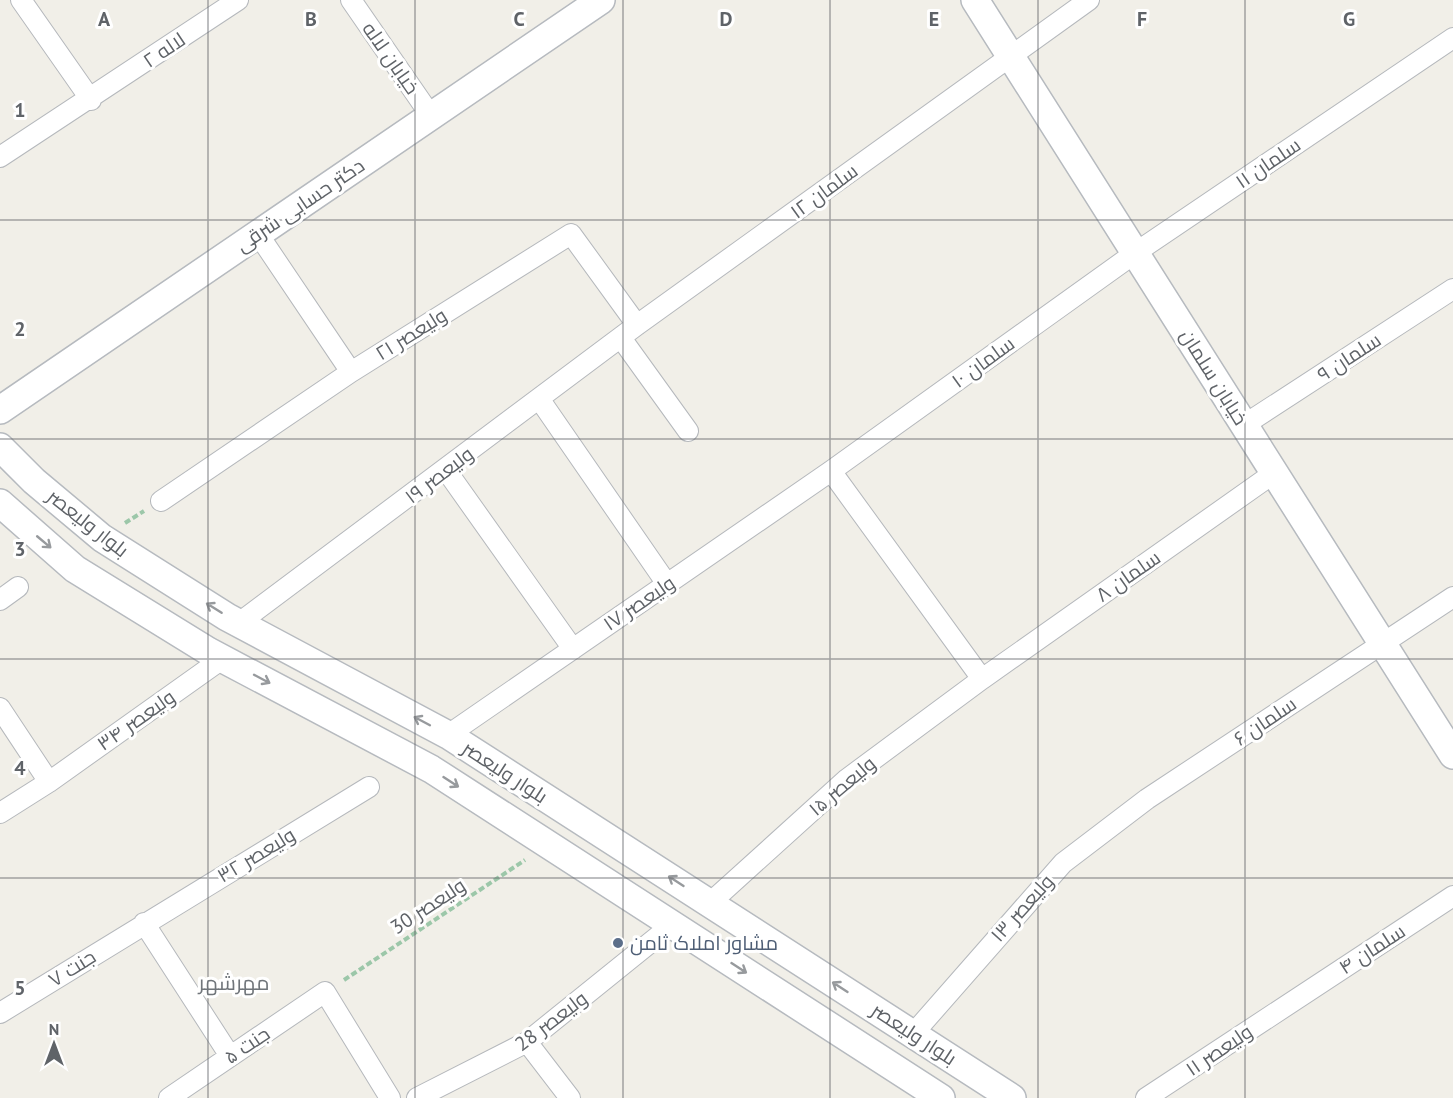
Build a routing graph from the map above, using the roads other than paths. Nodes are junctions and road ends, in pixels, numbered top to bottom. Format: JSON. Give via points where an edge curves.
{"nodes":[{"id":1,"x":21,"y":0,"type":"edge"},
{"id":2,"x":238,"y":0,"type":"edge"},
{"id":3,"x":351,"y":0,"type":"edge"},
{"id":4,"x":601,"y":0,"type":"edge"},
{"id":5,"x":975,"y":0,"type":"edge"},
{"id":6,"x":1089,"y":0,"type":"edge"},
{"id":7,"x":1453,"y":38,"type":"edge"},
{"id":8,"x":1011,"y":57,"type":"junction"},
{"id":9,"x":91,"y":100,"type":"junction"},
{"id":10,"x":431,"y":116,"type":"junction"},
{"id":11,"x":0,"y":157,"type":"edge"},
{"id":12,"x":258,"y":234,"type":"junction"},
{"id":13,"x":1135,"y":253,"type":"junction"},
{"id":14,"x":1453,"y":289,"type":"edge"},
{"id":15,"x":637,"y":325,"type":"junction"},
{"id":16,"x":621,"y":338,"type":"junction"},
{"id":17,"x":351,"y":372,"type":"junction"},
{"id":18,"x":540,"y":400,"type":"junction"},
{"id":19,"x":0,"y":410,"type":"edge"},
{"id":20,"x":1244,"y":425,"type":"junction"},
{"id":21,"x":688,"y":430,"type":"dead end"},
{"id":22,"x":0,"y":447,"type":"edge"},
{"id":23,"x":446,"y":470,"type":"junction"},
{"id":24,"x":831,"y":471,"type":"junction"},
{"id":25,"x":1274,"y":473,"type":"junction"},
{"id":26,"x":34,"y":481,"type":"junction"},
{"id":27,"x":161,"y":501,"type":"road end"},
{"id":28,"x":3,"y":506,"type":"edge"},
{"id":29,"x":667,"y":584,"type":"junction"},
{"id":30,"x":18,"y":587,"type":"dead end"},
{"id":31,"x":1453,"y":597,"type":"edge"},
{"id":32,"x":0,"y":600,"type":"edge"},
{"id":33,"x":239,"y":623,"type":"junction"},
{"id":34,"x":1382,"y":643,"type":"junction"},
{"id":35,"x":573,"y":649,"type":"junction"},
{"id":36,"x":222,"y":658,"type":"junction"},
{"id":37,"x":982,"y":679,"type":"junction"},
{"id":38,"x":0,"y":708,"type":"edge"},
{"id":39,"x":448,"y":735,"type":"junction"},
{"id":40,"x":1453,"y":755,"type":"edge"},
{"id":41,"x":49,"y":782,"type":"junction"},
{"id":42,"x":369,"y":787,"type":"dead end"},
{"id":43,"x":1147,"y":800,"type":"joint"},
{"id":44,"x":0,"y":813,"type":"edge"},
{"id":45,"x":1453,"y":896,"type":"edge"},
{"id":46,"x":710,"y":903,"type":"junction"},
{"id":47,"x":144,"y":923,"type":"junction"},
{"id":48,"x":672,"y":925,"type":"junction"},
{"id":49,"x":1292,"y":1001,"type":"joint"},
{"id":50,"x":0,"y":1013,"type":"edge"},
{"id":51,"x":913,"y":1034,"type":"junction"},
{"id":52,"x":527,"y":1042,"type":"junction"},
{"id":53,"x":231,"y":1056,"type":"junction"},
{"id":54,"x":169,"y":1098,"type":"edge"},
{"id":55,"x":390,"y":1098,"type":"edge"},
{"id":56,"x":417,"y":1098,"type":"edge"},
{"id":57,"x":570,"y":1098,"type":"edge"},
{"id":58,"x":941,"y":1098,"type":"edge"},
{"id":59,"x":1012,"y":1098,"type":"edge"},
{"id":60,"x":1146,"y":1098,"type":"edge"}],
"edges":[{"from":1,"to":9,"type":"street"},
{"from":2,"to":9,"type":"street","name":"لاله ۲"},
{"from":3,"to":10,"type":"street","name":"خیابان لاله"},
{"from":4,"to":10,"type":"main road","name":"دکتر حسابی شرقی"},
{"from":5,"to":8,"type":"main road","name":"خیابان سلمان"},
{"from":6,"to":8,"type":"street","name":"سلمان ۱۲"},
{"from":7,"to":13,"type":"street","name":"سلمان ۱۱"},
{"from":8,"to":13,"type":"main road","name":"خیابان سلمان"},
{"from":8,"to":15,"type":"street","name":"سلمان ۱۲"},
{"from":9,"to":11,"type":"street","name":"لاله ۲"},
{"from":10,"to":12,"type":"main road","name":"دکتر حسابی شرقی"},
{"from":12,"to":17,"type":"street"},
{"from":12,"to":19,"type":"main road","name":"دکتر حسابی شرقی"},
{"from":13,"to":20,"type":"main road","name":"خیابان سلمان"},
{"from":13,"to":24,"type":"street","name":"سلمان ۱۰"},
{"from":14,"to":20,"type":"street","name":"سلمان ۹"},
{"from":15,"to":16,"type":"street","name":"ولیعصر ۱۹"},
{"from":15,"to":17,"type":"street","name":"ولیعصر ۲۱","via":[[571,234]]},
{"from":16,"to":18,"type":"street","name":"ولیعصر ۱۹"},
{"from":16,"to":21,"type":"street"},
{"from":17,"to":27,"type":"street","name":"ولیعصر ۲۱"},
{"from":18,"to":23,"type":"street","name":"ولیعصر ۱۹"},
{"from":18,"to":29,"type":"street"},
{"from":20,"to":25,"type":"main road","name":"خیابان سلمان"},
{"from":22,"to":26,"type":"main road","name":"بلوار ولیعصر"},
{"from":23,"to":33,"type":"street","name":"ولیعصر ۱۹"},
{"from":23,"to":35,"type":"street"},
{"from":24,"to":29,"type":"street","name":"ولیعصر ۱۷"},
{"from":24,"to":37,"type":"street"},
{"from":25,"to":34,"type":"main road","name":"خیابان سلمان"},
{"from":25,"to":37,"type":"street","name":"سلمان ۸"},
{"from":26,"to":28,"type":"main road","via":[[17,484]]},
{"from":33,"to":26,"type":"main road","name":"بلوار ولیعصر","one_way":true,"via":[[102,538]]},
{"from":28,"to":36,"type":"main road","name":"بلوار ولیعصر","one_way":true,"via":[[75,569]]},
{"from":29,"to":35,"type":"street","name":"ولیعصر ۱۷"},
{"from":30,"to":32,"type":"street"},
{"from":31,"to":34,"type":"street","name":"سلمان ۶"},
{"from":39,"to":33,"type":"main road","name":"بلوار ولیعصر","one_way":true},
{"from":34,"to":40,"type":"main road","name":"خیابان سلمان"},
{"from":34,"to":43,"type":"street","name":"سلمان ۶"},
{"from":35,"to":39,"type":"street","name":"ولیعصر ۱۷"},
{"from":36,"to":41,"type":"street","name":"ولیعصر ۳۴"},
{"from":36,"to":48,"type":"main road","name":"بلوار ولیعصر","one_way":true,"via":[[431,769]]},
{"from":37,"to":46,"type":"street","name":"ولیعصر ۱۵","via":[[847,779]]},
{"from":38,"to":41,"type":"street"},
{"from":46,"to":39,"type":"main road","name":"بلوار ولیعصر","one_way":true},
{"from":41,"to":44,"type":"street","name":"ولیعصر ۳۴"},
{"from":42,"to":47,"type":"street","name":"ولیعصر ۳۲"},
{"from":43,"to":51,"type":"street","name":"ولیعصر ۱۳","via":[[1062,862]]},
{"from":45,"to":49,"type":"street","name":"سلمان ۴"},
{"from":51,"to":46,"type":"main road","name":"بلوار ولیعصر","one_way":true},
{"from":47,"to":50,"type":"street","name":"جنت ۷"},
{"from":47,"to":53,"type":"street"},
{"from":48,"to":52,"type":"street","name":"ولیعصر 28"},
{"from":48,"to":58,"type":"main road","name":"بلوار ولیعصر","one_way":true},
{"from":49,"to":60,"type":"street","name":"ولیعصر ۱۱"},
{"from":51,"to":59,"type":"main road","name":"بلوار ولیعصر"},
{"from":52,"to":56,"type":"street","name":"ولیعصر 28"},
{"from":52,"to":57,"type":"street"},
{"from":53,"to":54,"type":"street","name":"جنت ۵"},
{"from":53,"to":55,"type":"street","name":"جنت ۵","via":[[325,992]]}]}
